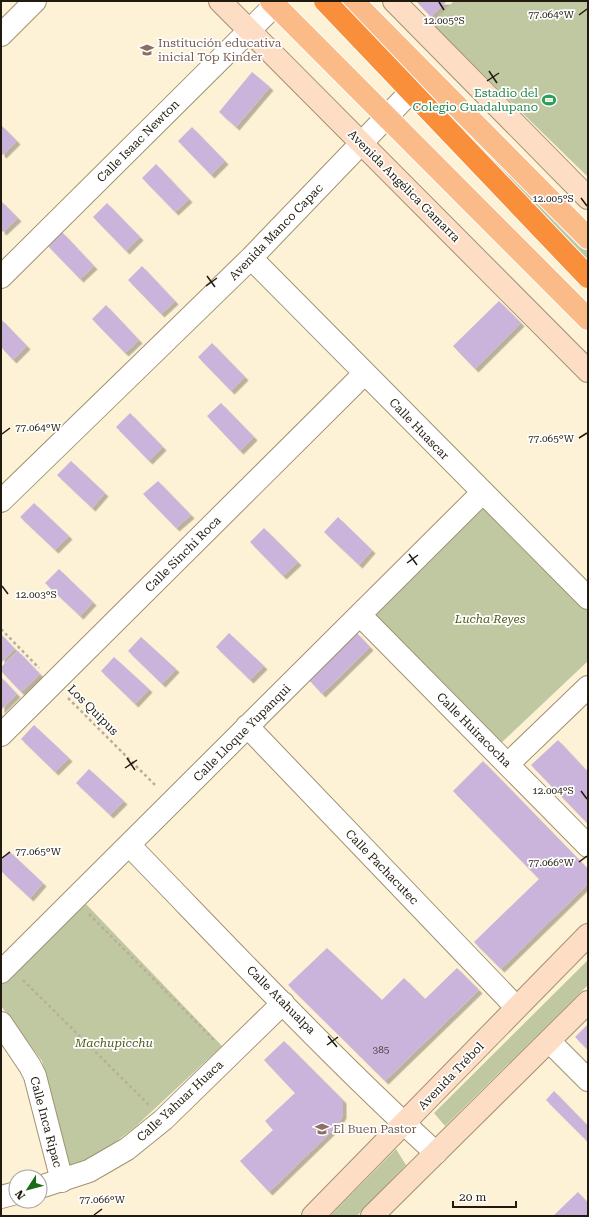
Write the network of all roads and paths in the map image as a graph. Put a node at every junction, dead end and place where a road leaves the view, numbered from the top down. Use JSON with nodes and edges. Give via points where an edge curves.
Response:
{"nodes":[{"id":1,"x":35,"y":1,"type":"edge"},
{"id":2,"x":220,"y":1,"type":"edge"},
{"id":3,"x":325,"y":1,"type":"edge"},
{"id":4,"x":353,"y":1,"type":"edge"},
{"id":5,"x":394,"y":1,"type":"edge"},
{"id":6,"x":273,"y":3,"type":"edge"},
{"id":7,"x":250,"y":32,"type":"junction"},
{"id":8,"x":1,"y":35,"type":"edge"},
{"id":9,"x":426,"y":75,"type":"junction"},
{"id":10,"x":387,"y":117,"type":"junction"},
{"id":11,"x":361,"y":143,"type":"junction"},
{"id":12,"x":588,"y":198,"type":"edge"},
{"id":13,"x":588,"y":238,"type":"edge"},
{"id":14,"x":251,"y":258,"type":"junction"},
{"id":15,"x":1,"y":277,"type":"edge"},
{"id":16,"x":588,"y":277,"type":"edge"},
{"id":17,"x":588,"y":319,"type":"edge"},
{"id":18,"x":588,"y":371,"type":"edge"},
{"id":19,"x":365,"y":373,"type":"junction"},
{"id":20,"x":482,"y":493,"type":"junction"},
{"id":21,"x":1,"y":501,"type":"edge"},
{"id":22,"x":588,"y":598,"type":"edge"},
{"id":23,"x":360,"y":615,"type":"junction"},
{"id":24,"x":1,"y":630,"type":"edge"},
{"id":25,"x":54,"y":683,"type":"junction"},
{"id":26,"x":588,"y":687,"type":"edge"},
{"id":27,"x":248,"y":726,"type":"junction"},
{"id":28,"x":1,"y":735,"type":"edge"},
{"id":29,"x":508,"y":764,"type":"junction"},
{"id":30,"x":172,"y":802,"type":"junction"},
{"id":31,"x":129,"y":845,"type":"junction"},
{"id":32,"x":588,"y":846,"type":"edge"},
{"id":33,"x":85,"y":909,"type":"dead end"},
{"id":34,"x":588,"y":935,"type":"edge"},
{"id":35,"x":10,"y":974,"type":"edge"},
{"id":36,"x":588,"y":1002,"type":"edge"},
{"id":37,"x":283,"y":1003,"type":"junction"},
{"id":38,"x":516,"y":1008,"type":"junction"},
{"id":39,"x":1,"y":1023,"type":"edge"},
{"id":40,"x":215,"y":1041,"type":"dead end"},
{"id":41,"x":549,"y":1041,"type":"junction"},
{"id":42,"x":588,"y":1080,"type":"edge"},
{"id":43,"x":151,"y":1107,"type":"dead end"},
{"id":44,"x":404,"y":1124,"type":"junction"},
{"id":45,"x":436,"y":1153,"type":"junction"},
{"id":46,"x":62,"y":1181,"type":"junction"},
{"id":47,"x":48,"y":1185,"type":"edge"},
{"id":48,"x":313,"y":1216,"type":"edge"},
{"id":49,"x":372,"y":1216,"type":"edge"}],
"edges":[{"from":1,"to":8,"type":"street"},
{"from":2,"to":7,"type":"main road","name":"Avenida Angélica Gamarra"},
{"from":3,"to":16,"type":"highway","bridge":true},
{"from":4,"to":9,"type":"main road"},
{"from":5,"to":12,"type":"main road"},
{"from":6,"to":7,"type":"street","name":"Calle Isaac Newton"},
{"from":6,"to":10,"type":"main road"},
{"from":7,"to":11,"type":"main road","name":"Avenida Angélica Gamarra"},
{"from":7,"to":15,"type":"street","name":"Calle Isaac Newton"},
{"from":9,"to":10,"type":"street","name":"Avenida Manco Capac"},
{"from":9,"to":13,"type":"main road"},
{"from":10,"to":11,"type":"street","name":"Avenida Manco Capac"},
{"from":10,"to":17,"type":"main road"},
{"from":11,"to":14,"type":"street","name":"Avenida Manco Capac"},
{"from":11,"to":18,"type":"main road","name":"Avenida Angélica Gamarra"},
{"from":14,"to":19,"type":"street","name":"Calle Huascar"},
{"from":14,"to":21,"type":"street","name":"Avenida Manco Capac"},
{"from":19,"to":20,"type":"street","name":"Calle Huascar"},
{"from":19,"to":25,"type":"street","name":"Calle Sinchi Roca"},
{"from":20,"to":22,"type":"street","name":"Calle Huascar"},
{"from":20,"to":23,"type":"street","name":"Calle Lloque Yupanqui"},
{"from":23,"to":27,"type":"street","name":"Calle Lloque Yupanqui"},
{"from":23,"to":29,"type":"street","name":"Calle Huiracocha"},
{"from":24,"to":25,"type":"path","name":"Los Quipus"},
{"from":25,"to":28,"type":"street","name":"Calle Sinchi Roca"},
{"from":25,"to":30,"type":"path","name":"Los Quipus"},
{"from":26,"to":29,"type":"street"},
{"from":27,"to":30,"type":"street","name":"Calle Lloque Yupanqui"},
{"from":27,"to":38,"type":"street","name":"Calle Pachacutec"},
{"from":29,"to":32,"type":"street","name":"Calle Huiracocha"},
{"from":30,"to":31,"type":"street","name":"Calle Lloque Yupanqui"},
{"from":31,"to":35,"type":"street","name":"Calle Lloque Yupanqui"},
{"from":31,"to":37,"type":"street","name":"Calle Atahualpa"},
{"from":33,"to":40,"type":"path"},
{"from":34,"to":38,"type":"main road","name":"Avenida Trébol"},
{"from":35,"to":43,"type":"path"},
{"from":36,"to":41,"type":"main road"},
{"from":37,"to":44,"type":"street","name":"Calle Atahualpa"},
{"from":37,"to":46,"type":"street","name":"Calle Yahuar Huaca","via":[[163,1120],[133,1144],[89,1171]]},
{"from":38,"to":44,"type":"main road","name":"Avenida Trébol"},
{"from":39,"to":46,"type":"street","name":"Calle Inca Ripac","via":[[35,1076]]},
{"from":41,"to":42,"type":"street"},
{"from":41,"to":45,"type":"main road"},
{"from":44,"to":45,"type":"street","name":"Calle Atahualpa"},
{"from":44,"to":48,"type":"main road","name":"Avenida Trébol"},
{"from":45,"to":49,"type":"main road"},
{"from":46,"to":47,"type":"street","name":"Calle Yahuar Huaca"}]}
